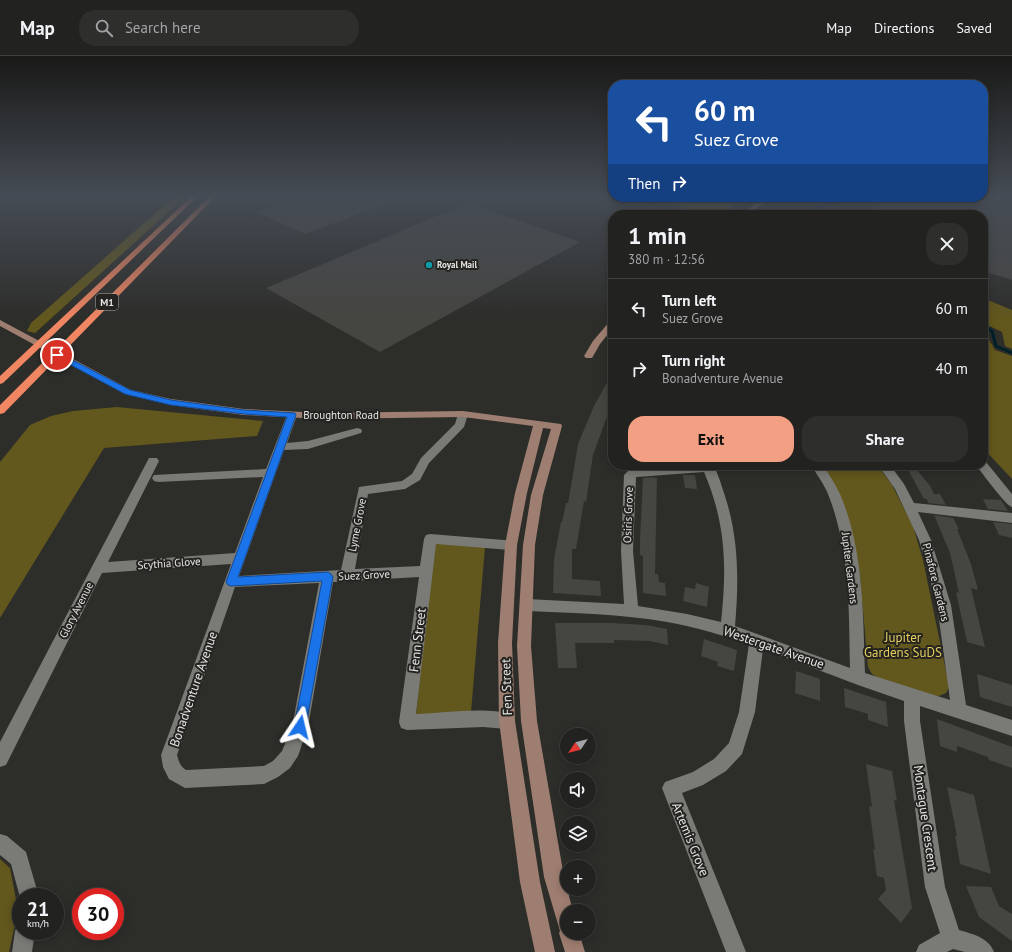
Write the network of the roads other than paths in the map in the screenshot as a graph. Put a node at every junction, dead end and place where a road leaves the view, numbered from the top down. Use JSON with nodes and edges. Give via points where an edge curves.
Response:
{"nodes":[{"id":1,"x":152,"y":237,"type":"edge"},
{"id":2,"x":173,"y":237,"type":"edge"},
{"id":3,"x":0,"y":323,"type":"edge"},
{"id":4,"x":608,"y":329,"type":"edge"},
{"id":5,"x":589,"y":356,"type":"dead end"},
{"id":6,"x":0,"y":381,"type":"edge"},
{"id":7,"x":0,"y":411,"type":"edge"},
{"id":8,"x":463,"y":414,"type":"junction"},
{"id":9,"x":292,"y":415,"type":"junction"},
{"id":10,"x":539,"y":423,"type":"junction"},
{"id":11,"x":557,"y":426,"type":"joint"},
{"id":12,"x":357,"y":431,"type":"dead end"},
{"id":13,"x":280,"y":447,"type":"junction"},
{"id":14,"x":153,"y":461,"type":"dead end"},
{"id":15,"x":659,"y":470,"type":"edge"},
{"id":16,"x":710,"y":470,"type":"edge"},
{"id":17,"x":820,"y":470,"type":"edge"},
{"id":18,"x":888,"y":470,"type":"edge"},
{"id":19,"x":986,"y":470,"type":"edge"},
{"id":20,"x":271,"y":473,"type":"junction"},
{"id":21,"x":158,"y":478,"type":"dead end"},
{"id":22,"x":1012,"y":503,"type":"edge"},
{"id":23,"x":909,"y":507,"type":"junction"},
{"id":24,"x":1012,"y":518,"type":"edge"},
{"id":25,"x":511,"y":545,"type":"junction"},
{"id":26,"x":240,"y":558,"type":"junction"},
{"id":27,"x":97,"y":568,"type":"junction"},
{"id":28,"x":425,"y":571,"type":"junction"},
{"id":29,"x":347,"y":576,"type":"junction"},
{"id":30,"x":328,"y":577,"type":"junction"},
{"id":31,"x":231,"y":582,"type":"junction"},
{"id":32,"x":527,"y":605,"type":"junction"},
{"id":33,"x":631,"y":611,"type":"junction"},
{"id":34,"x":728,"y":630,"type":"junction"},
{"id":35,"x":757,"y":640,"type":"junction"},
{"id":36,"x":858,"y":678,"type":"junction"},
{"id":37,"x":912,"y":696,"type":"junction"},
{"id":38,"x":959,"y":710,"type":"junction"},
{"id":39,"x":507,"y":721,"type":"junction"},
{"id":40,"x":1012,"y":728,"type":"edge"},
{"id":41,"x":0,"y":759,"type":"edge"},
{"id":42,"x":0,"y":843,"type":"edge"},
{"id":43,"x":27,"y":888,"type":"edge"},
{"id":44,"x":561,"y":904,"type":"edge"},
{"id":45,"x":952,"y":938,"type":"junction"},
{"id":46,"x":24,"y":940,"type":"edge"},
{"id":47,"x":571,"y":940,"type":"edge"},
{"id":48,"x":542,"y":951,"type":"edge"},
{"id":49,"x":22,"y":952,"type":"edge"},
{"id":50,"x":575,"y":952,"type":"edge"},
{"id":51,"x":736,"y":952,"type":"edge"},
{"id":52,"x":926,"y":952,"type":"edge"},
{"id":53,"x":984,"y":952,"type":"edge"}],
"edges":[{"from":1,"to":6,"type":"highway","number":"M1"},
{"from":2,"to":7,"type":"highway","number":"M1"},
{"from":3,"to":9,"type":"street","name":"Broughton Road","via":[[128,392],[171,402],[244,412]]},
{"from":4,"to":5,"type":"street"},
{"from":8,"to":9,"type":"street","name":"Broughton Road"},
{"from":8,"to":10,"type":"street","name":"Broughton Road"},
{"from":8,"to":29,"type":"street","name":"Lyme Grove","via":[[460,425],[425,461],[416,477],[405,485],[363,490]]},
{"from":9,"to":13,"type":"street","name":"Bonadventure Avenue"},
{"from":10,"to":11,"type":"street","name":"Broughton Road"},
{"from":10,"to":25,"type":"street","name":"Fen Street"},
{"from":11,"to":32,"type":"street","name":"Fen Street","via":[[537,495],[529,545]]},
{"from":12,"to":13,"type":"street","via":[[308,446]]},
{"from":13,"to":20,"type":"street","name":"Bonadventure Avenue"},
{"from":14,"to":27,"type":"street","name":"Glory Avenue"},
{"from":15,"to":33,"type":"street","name":"Osiris Grove","via":[[634,472],[630,475],[627,550]]},
{"from":16,"to":34,"type":"street","via":[[720,492],[731,539],[732,588]]},
{"from":17,"to":36,"type":"street","name":"Jupiter Gardens","via":[[835,495],[848,534],[856,611]]},
{"from":18,"to":23,"type":"street","name":"Pinafore Gardens","via":[[900,487]]},
{"from":19,"to":22,"type":"street"},
{"from":20,"to":21,"type":"street"},
{"from":20,"to":26,"type":"street","name":"Bonadventure Avenue"},
{"from":23,"to":24,"type":"street"},
{"from":23,"to":38,"type":"street","name":"Pinafore Gardens","via":[[926,540],[944,605]]},
{"from":25,"to":28,"type":"street","name":"Fenn Street","via":[[430,539]]},
{"from":25,"to":39,"type":"street","name":"Fen Street","via":[[504,643]]},
{"from":26,"to":27,"type":"street","name":"Scythia Glove"},
{"from":26,"to":31,"type":"street","name":"Bonadventure Avenue"},
{"from":27,"to":41,"type":"street","name":"Glory Avenue"},
{"from":28,"to":29,"type":"street","name":"Suez Grove"},
{"from":28,"to":39,"type":"street","name":"Fenn Street","via":[[407,722],[482,719]]},
{"from":29,"to":30,"type":"street","name":"Suez Grove"},
{"from":30,"to":31,"type":"street","name":"Suez Grove"},
{"from":30,"to":31,"type":"street","name":"Bonadventure Avenue","via":[[300,727],[294,747],[285,762],[276,771],[264,776],[185,779],[176,775],[170,765],[169,755]]},
{"from":32,"to":33,"type":"street","name":"Westergate Avenue"},
{"from":32,"to":44,"type":"street","name":"Fen Street","via":[[524,646],[529,721],[554,877]]},
{"from":33,"to":34,"type":"street","name":"Westergate Avenue","via":[[686,619]]},
{"from":34,"to":35,"type":"street","name":"Westergate Avenue"},
{"from":35,"to":36,"type":"street","name":"Westergate Avenue"},
{"from":35,"to":51,"type":"street","name":"Artemis Grove","via":[[748,712],[736,748],[720,765],[697,779],[671,788]]},
{"from":36,"to":37,"type":"street","name":"Westergate Avenue"},
{"from":37,"to":38,"type":"street","name":"Westergate Avenue"},
{"from":37,"to":45,"type":"street","name":"Montague Crescent","via":[[912,721],[935,887]]},
{"from":38,"to":40,"type":"street","name":"Westergate Avenue"},
{"from":39,"to":48,"type":"street","name":"Fen Street"},
{"from":42,"to":43,"type":"street","via":[[19,859]]},
{"from":45,"to":52,"type":"street"},
{"from":45,"to":53,"type":"street","via":[[972,944]]},
{"from":46,"to":49,"type":"street"},
{"from":47,"to":50,"type":"street"}]}
